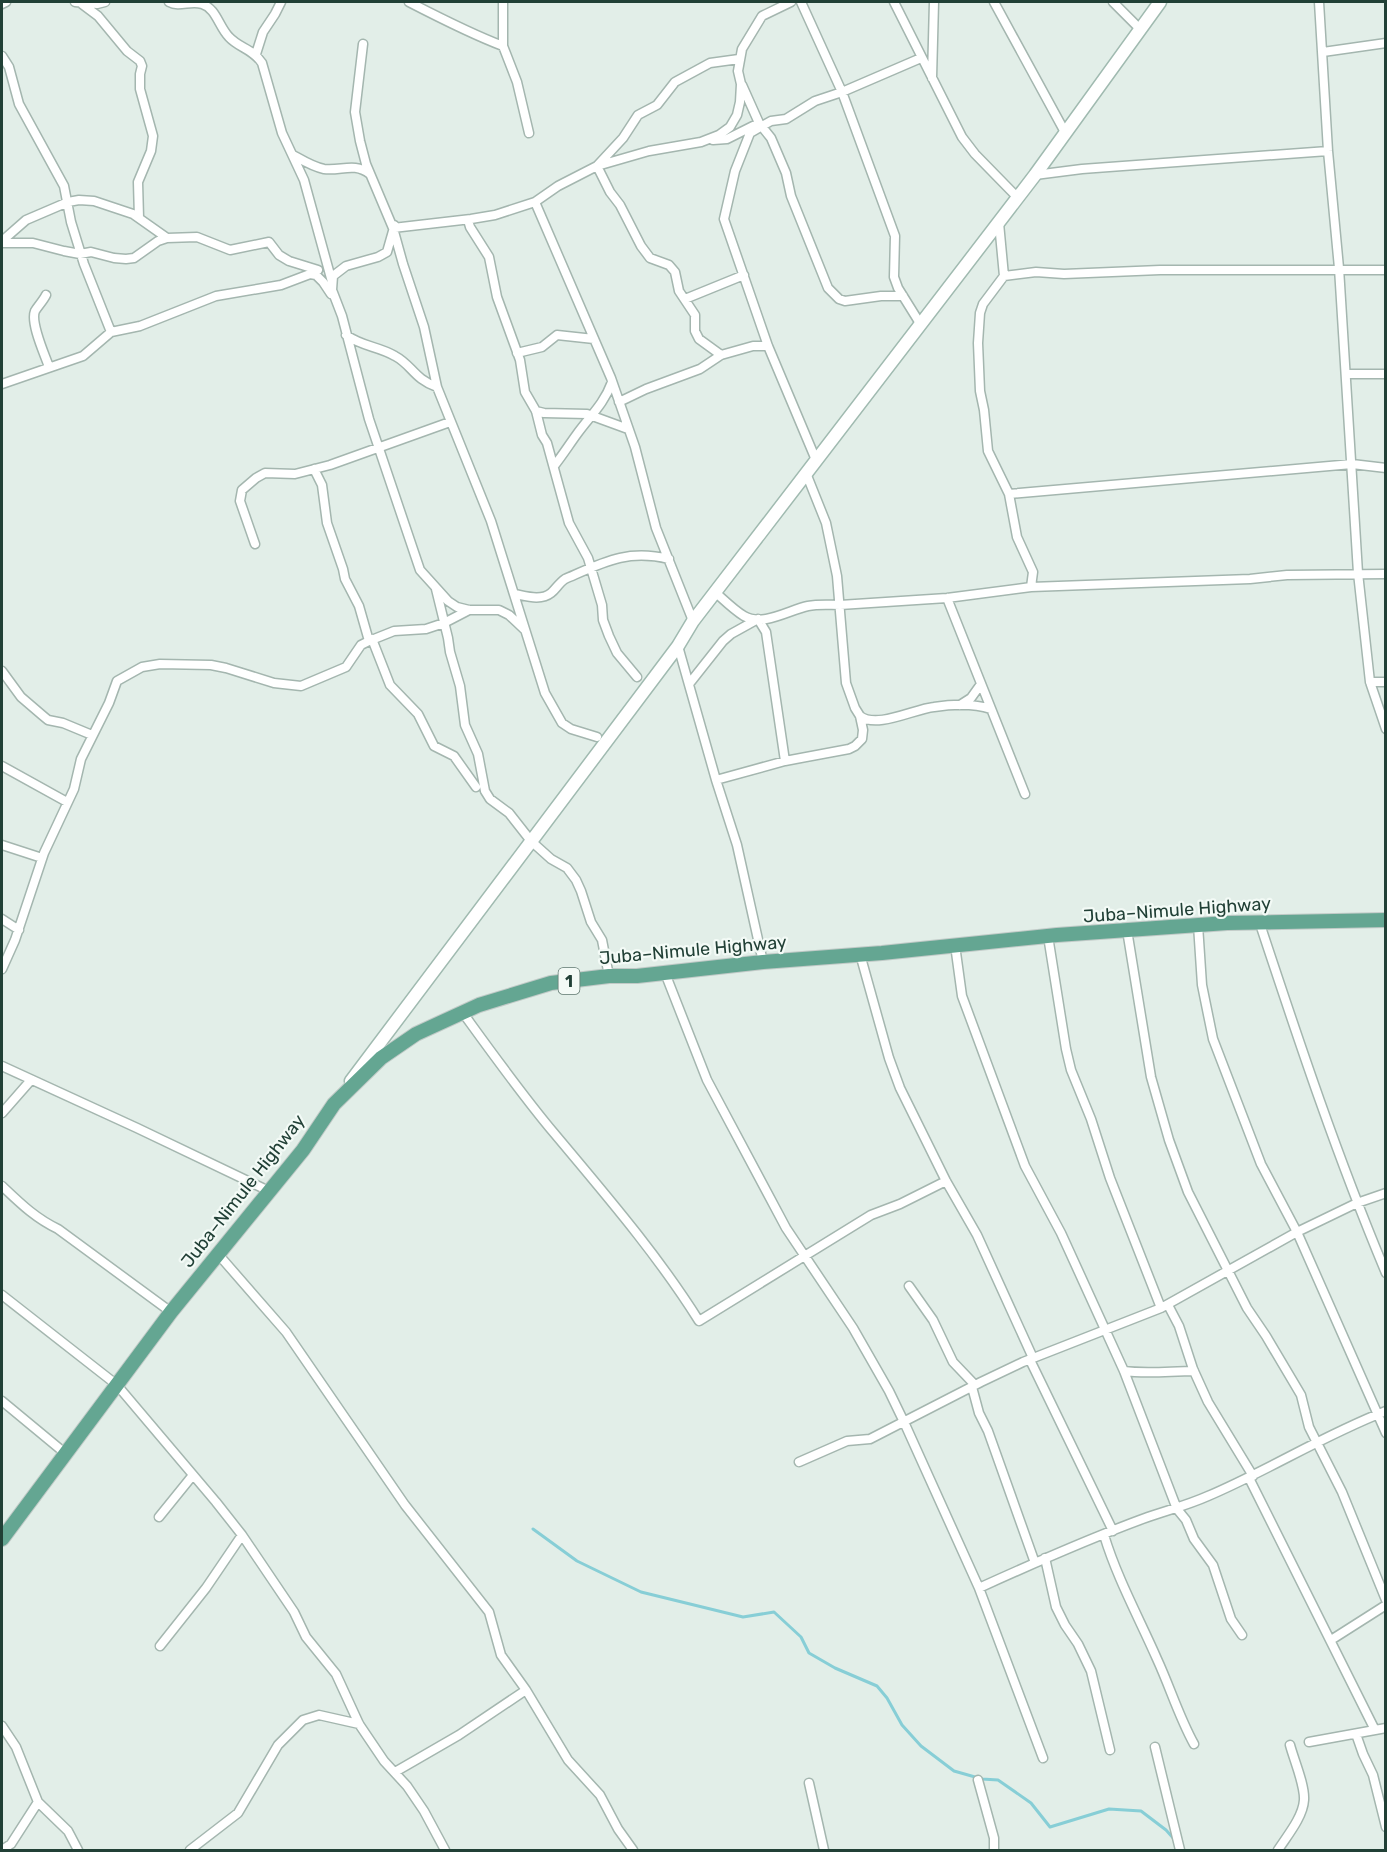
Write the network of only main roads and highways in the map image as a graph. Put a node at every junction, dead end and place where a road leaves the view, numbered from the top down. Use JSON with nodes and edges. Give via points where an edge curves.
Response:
{"nodes":[{"id":1,"x":1160,"y":2,"type":"edge"},
{"id":2,"x":1386,"y":920,"type":"edge"},
{"id":3,"x":334,"y":1104,"type":"junction"},
{"id":4,"x":2,"y":1539,"type":"edge"}],
"edges":[{"from":1,"to":3,"type":"main road","via":[[1066,134],[693,621]]},
{"from":2,"to":3,"type":"main road","name":"Juba–Nimule Highway","number":"1","via":[[1242,922],[1127,930],[551,983],[479,1005],[416,1034],[381,1058]]},
{"from":3,"to":4,"type":"main road","name":"Juba–Nimule Highway","number":"1","via":[[303,1150],[171,1312]]}]}
